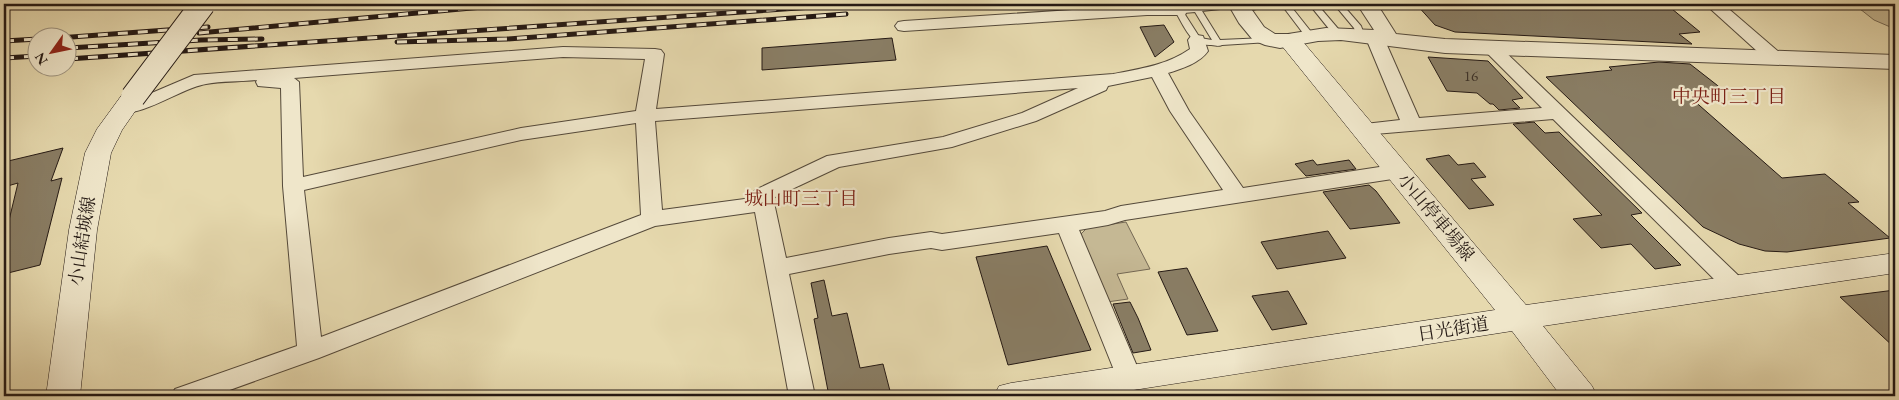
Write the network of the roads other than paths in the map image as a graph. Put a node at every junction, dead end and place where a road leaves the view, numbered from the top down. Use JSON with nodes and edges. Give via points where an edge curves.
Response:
{"nodes":[{"id":1,"x":203,"y":4,"type":"edge"},
{"id":2,"x":1246,"y":4,"type":"edge"},
{"id":3,"x":1285,"y":4,"type":"edge"},
{"id":4,"x":1313,"y":4,"type":"edge"},
{"id":5,"x":1338,"y":4,"type":"edge"},
{"id":6,"x":1367,"y":4,"type":"edge"},
{"id":7,"x":1714,"y":4,"type":"edge"},
{"id":8,"x":1197,"y":9,"type":"junction"},
{"id":9,"x":1178,"y":11,"type":"junction"},
{"id":10,"x":904,"y":26,"type":"dead end"},
{"id":11,"x":1337,"y":33,"type":"junction"},
{"id":12,"x":1374,"y":36,"type":"junction"},
{"id":13,"x":1299,"y":38,"type":"junction"},
{"id":14,"x":1197,"y":40,"type":"junction"},
{"id":15,"x":1218,"y":44,"type":"junction"},
{"id":16,"x":1492,"y":49,"type":"junction"},
{"id":17,"x":1774,"y":57,"type":"junction"},
{"id":18,"x":1895,"y":62,"type":"edge"},
{"id":19,"x":1158,"y":70,"type":"junction"},
{"id":20,"x":201,"y":79,"type":"junction"},
{"id":21,"x":1113,"y":80,"type":"junction"},
{"id":22,"x":129,"y":102,"type":"junction"},
{"id":23,"x":1556,"y":113,"type":"junction"},
{"id":24,"x":645,"y":116,"type":"junction"},
{"id":25,"x":1412,"y":125,"type":"junction"},
{"id":26,"x":1363,"y":129,"type":"junction"},
{"id":27,"x":1399,"y":172,"type":"junction"},
{"id":28,"x":293,"y":186,"type":"junction"},
{"id":29,"x":1236,"y":195,"type":"junction"},
{"id":30,"x":762,"y":204,"type":"junction"},
{"id":31,"x":652,"y":220,"type":"junction"},
{"id":32,"x":1066,"y":224,"type":"junction"},
{"id":33,"x":1895,"y":263,"type":"edge"},
{"id":34,"x":776,"y":268,"type":"junction"},
{"id":35,"x":1734,"y":285,"type":"junction"},
{"id":36,"x":1520,"y":319,"type":"junction"},
{"id":37,"x":310,"y":351,"type":"junction"},
{"id":38,"x":1129,"y":378,"type":"junction"},
{"id":39,"x":63,"y":396,"type":"edge"},
{"id":40,"x":184,"y":396,"type":"edge"},
{"id":41,"x":802,"y":396,"type":"edge"},
{"id":42,"x":1011,"y":396,"type":"edge"},
{"id":43,"x":1580,"y":396,"type":"edge"}],
"edges":[{"from":1,"to":22,"type":"main road","name":"小山結城線","bridge":true},
{"from":2,"to":8,"type":"lane"},
{"from":2,"to":13,"type":"street","via":[[1261,35],[1272,40]]},
{"from":3,"to":13,"type":"lane"},
{"from":4,"to":11,"type":"lane"},
{"from":5,"to":12,"type":"lane","via":[[1358,28]]},
{"from":6,"to":12,"type":"street","via":[[1386,30]]},
{"from":7,"to":17,"type":"street"},
{"from":8,"to":9,"type":"lane"},
{"from":8,"to":15,"type":"lane"},
{"from":9,"to":10,"type":"street","via":[[1147,10]]},
{"from":9,"to":14,"type":"lane"},
{"from":11,"to":12,"type":"street"},
{"from":11,"to":13,"type":"street"},
{"from":12,"to":16,"type":"street","via":[[1428,45]]},
{"from":12,"to":25,"type":"street"},
{"from":13,"to":15,"type":"lane"},
{"from":13,"to":26,"type":"main road","name":"小山停車場線"},
{"from":14,"to":15,"type":"lane"},
{"from":14,"to":19,"type":"street","via":[[1199,51],[1188,60]]},
{"from":16,"to":17,"type":"street"},
{"from":16,"to":23,"type":"street"},
{"from":17,"to":18,"type":"street"},
{"from":19,"to":21,"type":"street"},
{"from":19,"to":29,"type":"street","via":[[1180,111]]},
{"from":20,"to":22,"type":"street","via":[[161,96]]},
{"from":20,"to":24,"type":"street","via":[[563,52],[655,54]]},
{"from":20,"to":28,"type":"street","via":[[208,83],[290,82]]},
{"from":21,"to":24,"type":"street"},
{"from":21,"to":30,"type":"street","via":[[1029,117],[945,143],[834,162],[762,195]]},
{"from":22,"to":39,"type":"main road","name":"小山結城線","via":[[110,128],[98,153],[90,187]]},
{"from":23,"to":25,"type":"street"},
{"from":23,"to":35,"type":"street"},
{"from":24,"to":28,"type":"street","via":[[521,134]]},
{"from":24,"to":31,"type":"street"},
{"from":25,"to":26,"type":"street"},
{"from":26,"to":27,"type":"main road","name":"小山停車場線"},
{"from":27,"to":29,"type":"street"},
{"from":27,"to":36,"type":"main road","name":"小山停車場線"},
{"from":28,"to":37,"type":"street"},
{"from":29,"to":32,"type":"street"},
{"from":30,"to":31,"type":"street"},
{"from":30,"to":34,"type":"street"},
{"from":31,"to":37,"type":"street"},
{"from":32,"to":34,"type":"street","via":[[942,242],[931,240],[889,246]]},
{"from":32,"to":38,"type":"street"},
{"from":33,"to":35,"type":"main road","name":"日光街道"},
{"from":34,"to":41,"type":"street"},
{"from":35,"to":36,"type":"main road","name":"日光街道"},
{"from":36,"to":38,"type":"main road","name":"日光街道"},
{"from":36,"to":43,"type":"main road","name":"小山停車場線"},
{"from":37,"to":40,"type":"street"},
{"from":38,"to":42,"type":"main road","name":"日光街道"}]}
